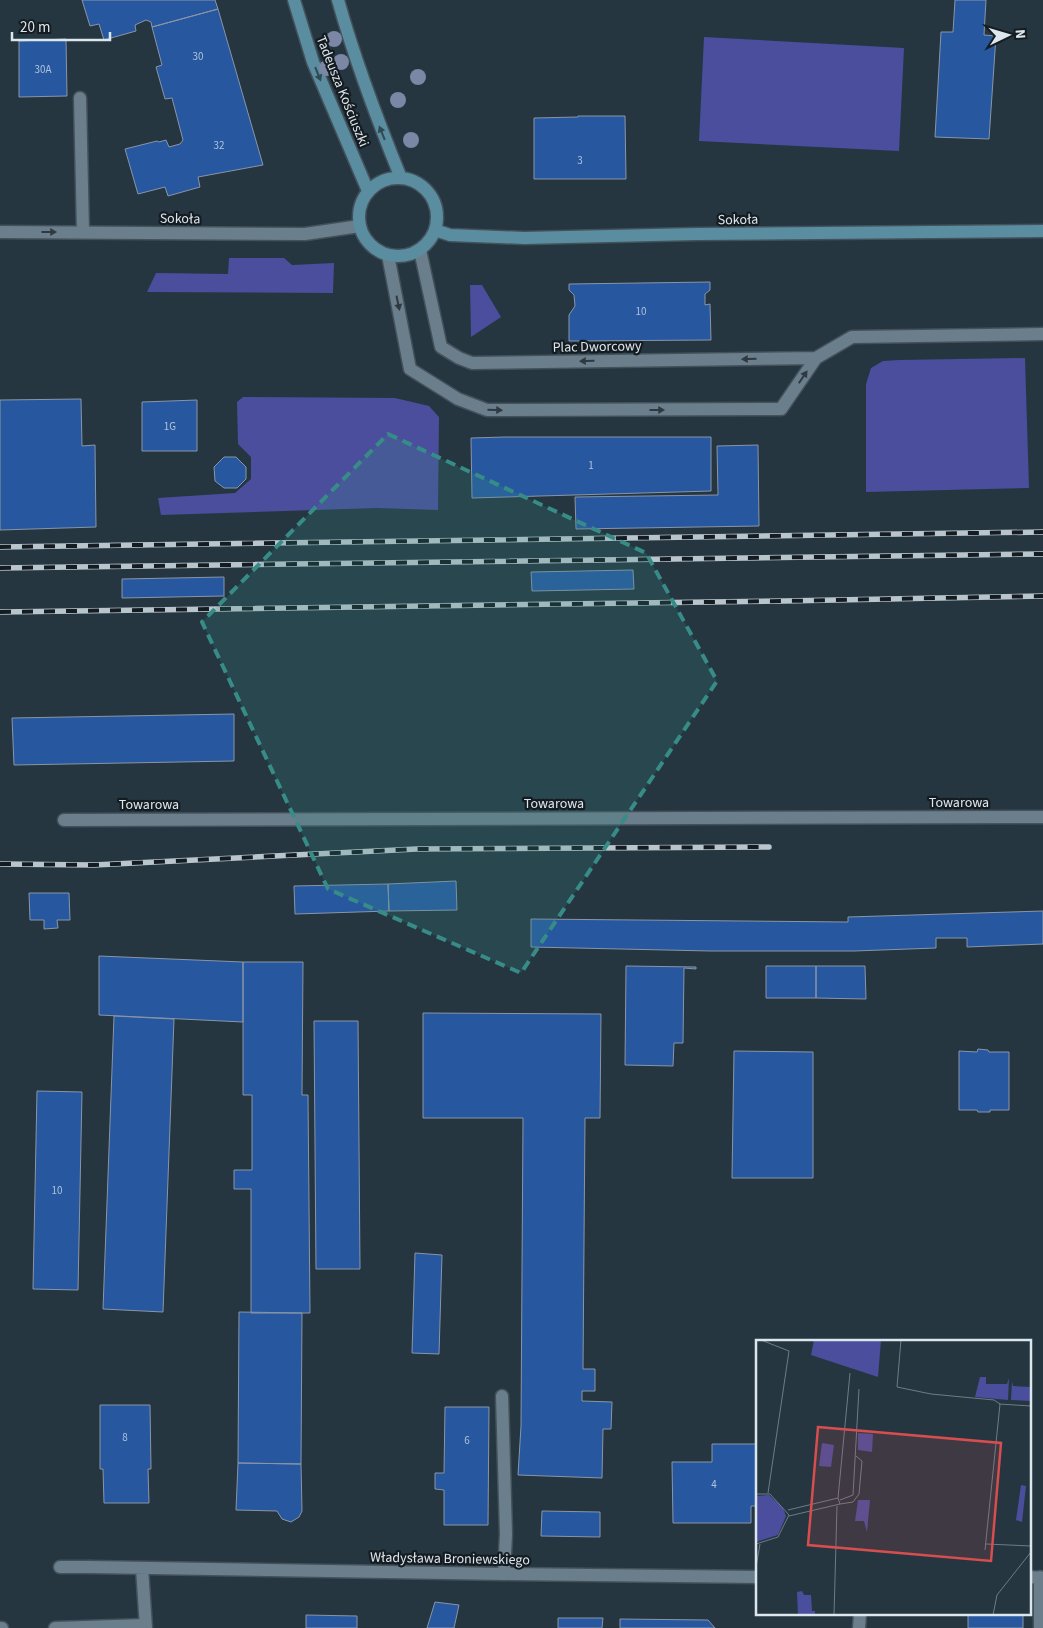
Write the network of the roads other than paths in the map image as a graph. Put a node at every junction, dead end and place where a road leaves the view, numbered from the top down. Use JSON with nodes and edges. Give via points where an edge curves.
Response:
{"nodes":[{"id":1,"x":294,"y":0,"type":"edge"},
{"id":2,"x":338,"y":0,"type":"edge"},
{"id":3,"x":80,"y":98,"type":"dead end"},
{"id":4,"x":401,"y":178,"type":"junction"},
{"id":5,"x":368,"y":192,"type":"junction"},
{"id":6,"x":360,"y":226,"type":"junction"},
{"id":7,"x":435,"y":230,"type":"junction"},
{"id":8,"x":1043,"y":231,"type":"edge"},
{"id":9,"x":0,"y":232,"type":"edge"},
{"id":10,"x":83,"y":232,"type":"junction"},
{"id":11,"x":420,"y":250,"type":"junction"},
{"id":12,"x":388,"y":255,"type":"junction"},
{"id":13,"x":1043,"y":334,"type":"edge"},
{"id":14,"x":816,"y":358,"type":"junction"},
{"id":15,"x":1043,"y":817,"type":"edge"},
{"id":16,"x":64,"y":820,"type":"dead end"},
{"id":17,"x":502,"y":1396,"type":"dead end"},
{"id":18,"x":60,"y":1567,"type":"dead end"},
{"id":19,"x":142,"y":1568,"type":"junction"},
{"id":20,"x":504,"y":1574,"type":"junction"},
{"id":21,"x":756,"y":1576,"type":"edge"},
{"id":22,"x":1037,"y":1577,"type":"edge"},
{"id":23,"x":146,"y":1627,"type":"edge"},
{"id":24,"x":55,"y":1628,"type":"edge"},
{"id":25,"x":1040,"y":1628,"type":"edge"}],
"edges":[{"from":1,"to":5,"type":"street","name":"Tadeusza Kościuszki","one_way":true,"via":[[313,62]]},
{"from":4,"to":2,"type":"street","name":"Tadeusza Kościuszki","one_way":true,"via":[[354,56]]},
{"from":3,"to":10,"type":"street"},
{"from":4,"to":5,"type":"street","via":[[377,184]]},
{"from":4,"to":7,"type":"street","via":[[422,186],[430,195],[436,206]]},
{"from":5,"to":6,"type":"street","via":[[361,202]]},
{"from":6,"to":10,"type":"street","name":"Sokoła","via":[[304,234]]},
{"from":6,"to":12,"type":"street","via":[[370,245]]},
{"from":7,"to":8,"type":"street","name":"Sokoła","via":[[450,235],[524,238]]},
{"from":7,"to":11,"type":"street"},
{"from":9,"to":10,"type":"street","name":"Sokoła","one_way":true},
{"from":11,"to":12,"type":"street","via":[[399,257]]},
{"from":14,"to":11,"type":"street","name":"Plac Dworcowy","one_way":true,"via":[[472,363],[442,347]]},
{"from":12,"to":14,"type":"street","one_way":true,"via":[[410,369],[458,399],[487,410],[781,409]]},
{"from":13,"to":14,"type":"street","name":"Plac Dworcowy","via":[[852,337]]},
{"from":15,"to":16,"type":"street","name":"Towarowa"},
{"from":17,"to":20,"type":"street"},
{"from":18,"to":19,"type":"street","name":"Władysława Broniewskiego"},
{"from":19,"to":20,"type":"street","name":"Władysława Broniewskiego"},
{"from":19,"to":23,"type":"street"},
{"from":20,"to":21,"type":"street","name":"Władysława Broniewskiego"},
{"from":22,"to":25,"type":"street"},
{"from":23,"to":24,"type":"street"}]}
